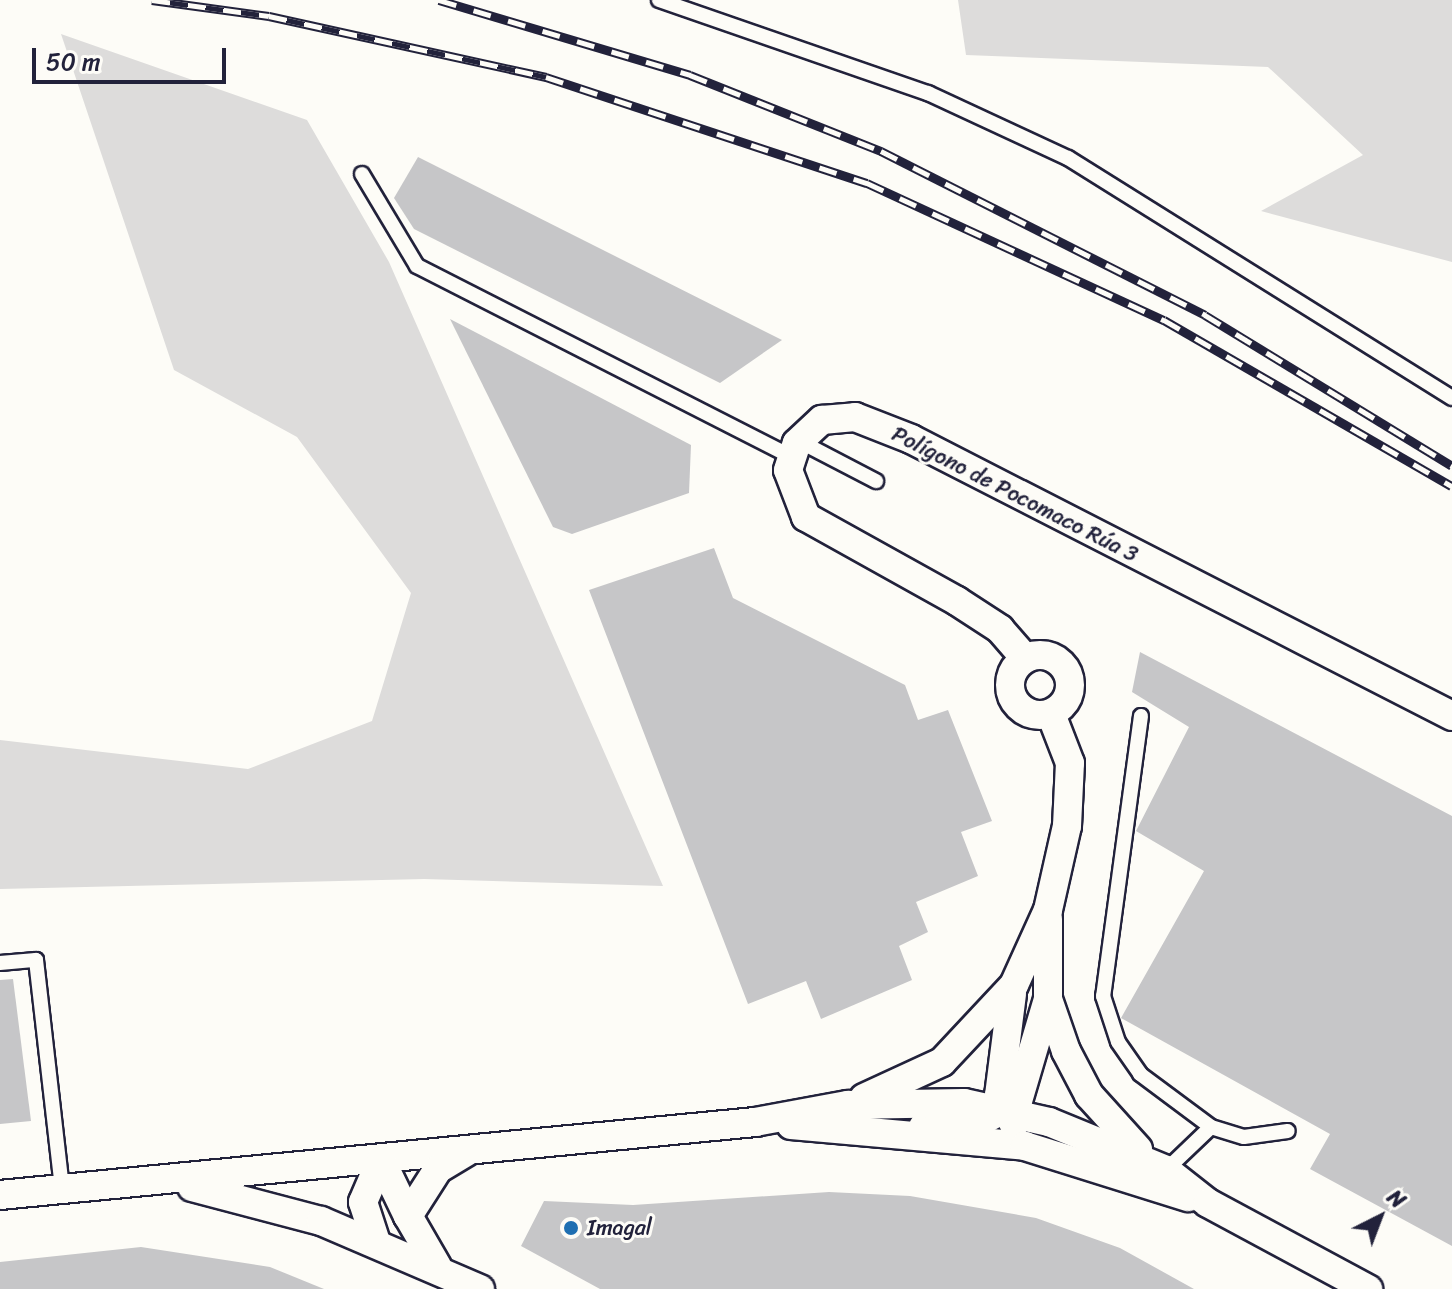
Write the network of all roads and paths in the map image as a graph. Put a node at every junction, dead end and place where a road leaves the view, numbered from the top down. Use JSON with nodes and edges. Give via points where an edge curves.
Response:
{"nodes":[{"id":1,"x":659,"y":0,"type":"edge"},
{"id":2,"x":362,"y":174,"type":"dead end"},
{"id":3,"x":1452,"y":398,"type":"edge"},
{"id":4,"x":796,"y":449,"type":"junction"},
{"id":5,"x":876,"y":481,"type":"dead end"},
{"id":6,"x":1025,"y":658,"type":"junction"},
{"id":7,"x":1051,"y":714,"type":"junction"},
{"id":8,"x":1141,"y":716,"type":"dead end"},
{"id":9,"x":1452,"y":716,"type":"edge"},
{"id":10,"x":1048,"y":910,"type":"junction"},
{"id":11,"x":0,"y":963,"type":"edge"},
{"id":12,"x":1014,"y":985,"type":"junction"},
{"id":13,"x":1048,"y":999,"type":"junction"},
{"id":14,"x":848,"y":1105,"type":"junction"},
{"id":15,"x":1007,"y":1111,"type":"junction"},
{"id":16,"x":755,"y":1122,"type":"junction"},
{"id":17,"x":1211,"y":1127,"type":"junction"},
{"id":18,"x":1288,"y":1131,"type":"dead end"},
{"id":19,"x":858,"y":1132,"type":"junction"},
{"id":20,"x":1025,"y":1146,"type":"junction"},
{"id":21,"x":467,"y":1151,"type":"junction"},
{"id":22,"x":381,"y":1160,"type":"junction"},
{"id":23,"x":1166,"y":1170,"type":"junction"},
{"id":24,"x":170,"y":1181,"type":"junction"},
{"id":25,"x":62,"y":1189,"type":"junction"},
{"id":26,"x":0,"y":1195,"type":"edge"},
{"id":27,"x":1208,"y":1203,"type":"junction"},
{"id":28,"x":408,"y":1216,"type":"junction"},
{"id":29,"x":376,"y":1242,"type":"junction"},
{"id":30,"x":437,"y":1266,"type":"junction"},
{"id":31,"x":480,"y":1289,"type":"edge"},
{"id":32,"x":1368,"y":1289,"type":"edge"}],
"edges":[{"from":1,"to":3,"type":"lane","via":[[928,93],[1068,158]]},
{"from":2,"to":4,"type":"lane","via":[[417,266]]},
{"from":4,"to":5,"type":"lane"},
{"from":4,"to":6,"type":"street","via":[[790,481],[806,517],[957,601],[1000,629]]},
{"from":4,"to":9,"type":"street","name":"Polígono de Pocomaco Rúa 3","via":[[822,420],[855,417],[911,439]]},
{"from":6,"to":7,"type":"street","via":[[1009,687],[1014,702],[1027,713]]},
{"from":6,"to":7,"type":"street","via":[[1042,654],[1069,674],[1071,692]]},
{"from":7,"to":10,"type":"street","via":[[1070,763],[1067,826]]},
{"from":8,"to":17,"type":"lane","via":[[1103,996],[1118,1042],[1140,1074]]},
{"from":10,"to":12,"type":"street"},
{"from":10,"to":13,"type":"street"},
{"from":11,"to":25,"type":"lane","via":[[36,960]]},
{"from":12,"to":14,"type":"street","via":[[942,1062]]},
{"from":12,"to":15,"type":"street","via":[[1001,1038],[999,1095]]},
{"from":13,"to":15,"type":"street","via":[[1032,1068]]},
{"from":13,"to":23,"type":"street","via":[[1089,1095],[1122,1137]]},
{"from":14,"to":15,"type":"street","via":[[964,1103]]},
{"from":14,"to":16,"type":"street"},
{"from":15,"to":19,"type":"street","via":[[980,1122]]},
{"from":15,"to":20,"type":"street"},
{"from":15,"to":23,"type":"street"},
{"from":16,"to":19,"type":"street"},
{"from":16,"to":21,"type":"street"},
{"from":17,"to":18,"type":"lane","via":[[1244,1137]]},
{"from":17,"to":23,"type":"lane"},
{"from":19,"to":20,"type":"street"},
{"from":20,"to":27,"type":"street"},
{"from":21,"to":22,"type":"street"},
{"from":21,"to":28,"type":"street","via":[[438,1169]]},
{"from":22,"to":24,"type":"street"},
{"from":22,"to":28,"type":"street"},
{"from":22,"to":29,"type":"street","via":[[363,1202]]},
{"from":23,"to":27,"type":"street"},
{"from":24,"to":25,"type":"street"},
{"from":24,"to":29,"type":"street","via":[[264,1203]]},
{"from":25,"to":26,"type":"street"},
{"from":27,"to":32,"type":"street"},
{"from":28,"to":30,"type":"street"},
{"from":29,"to":30,"type":"street"},
{"from":30,"to":31,"type":"street"}]}
